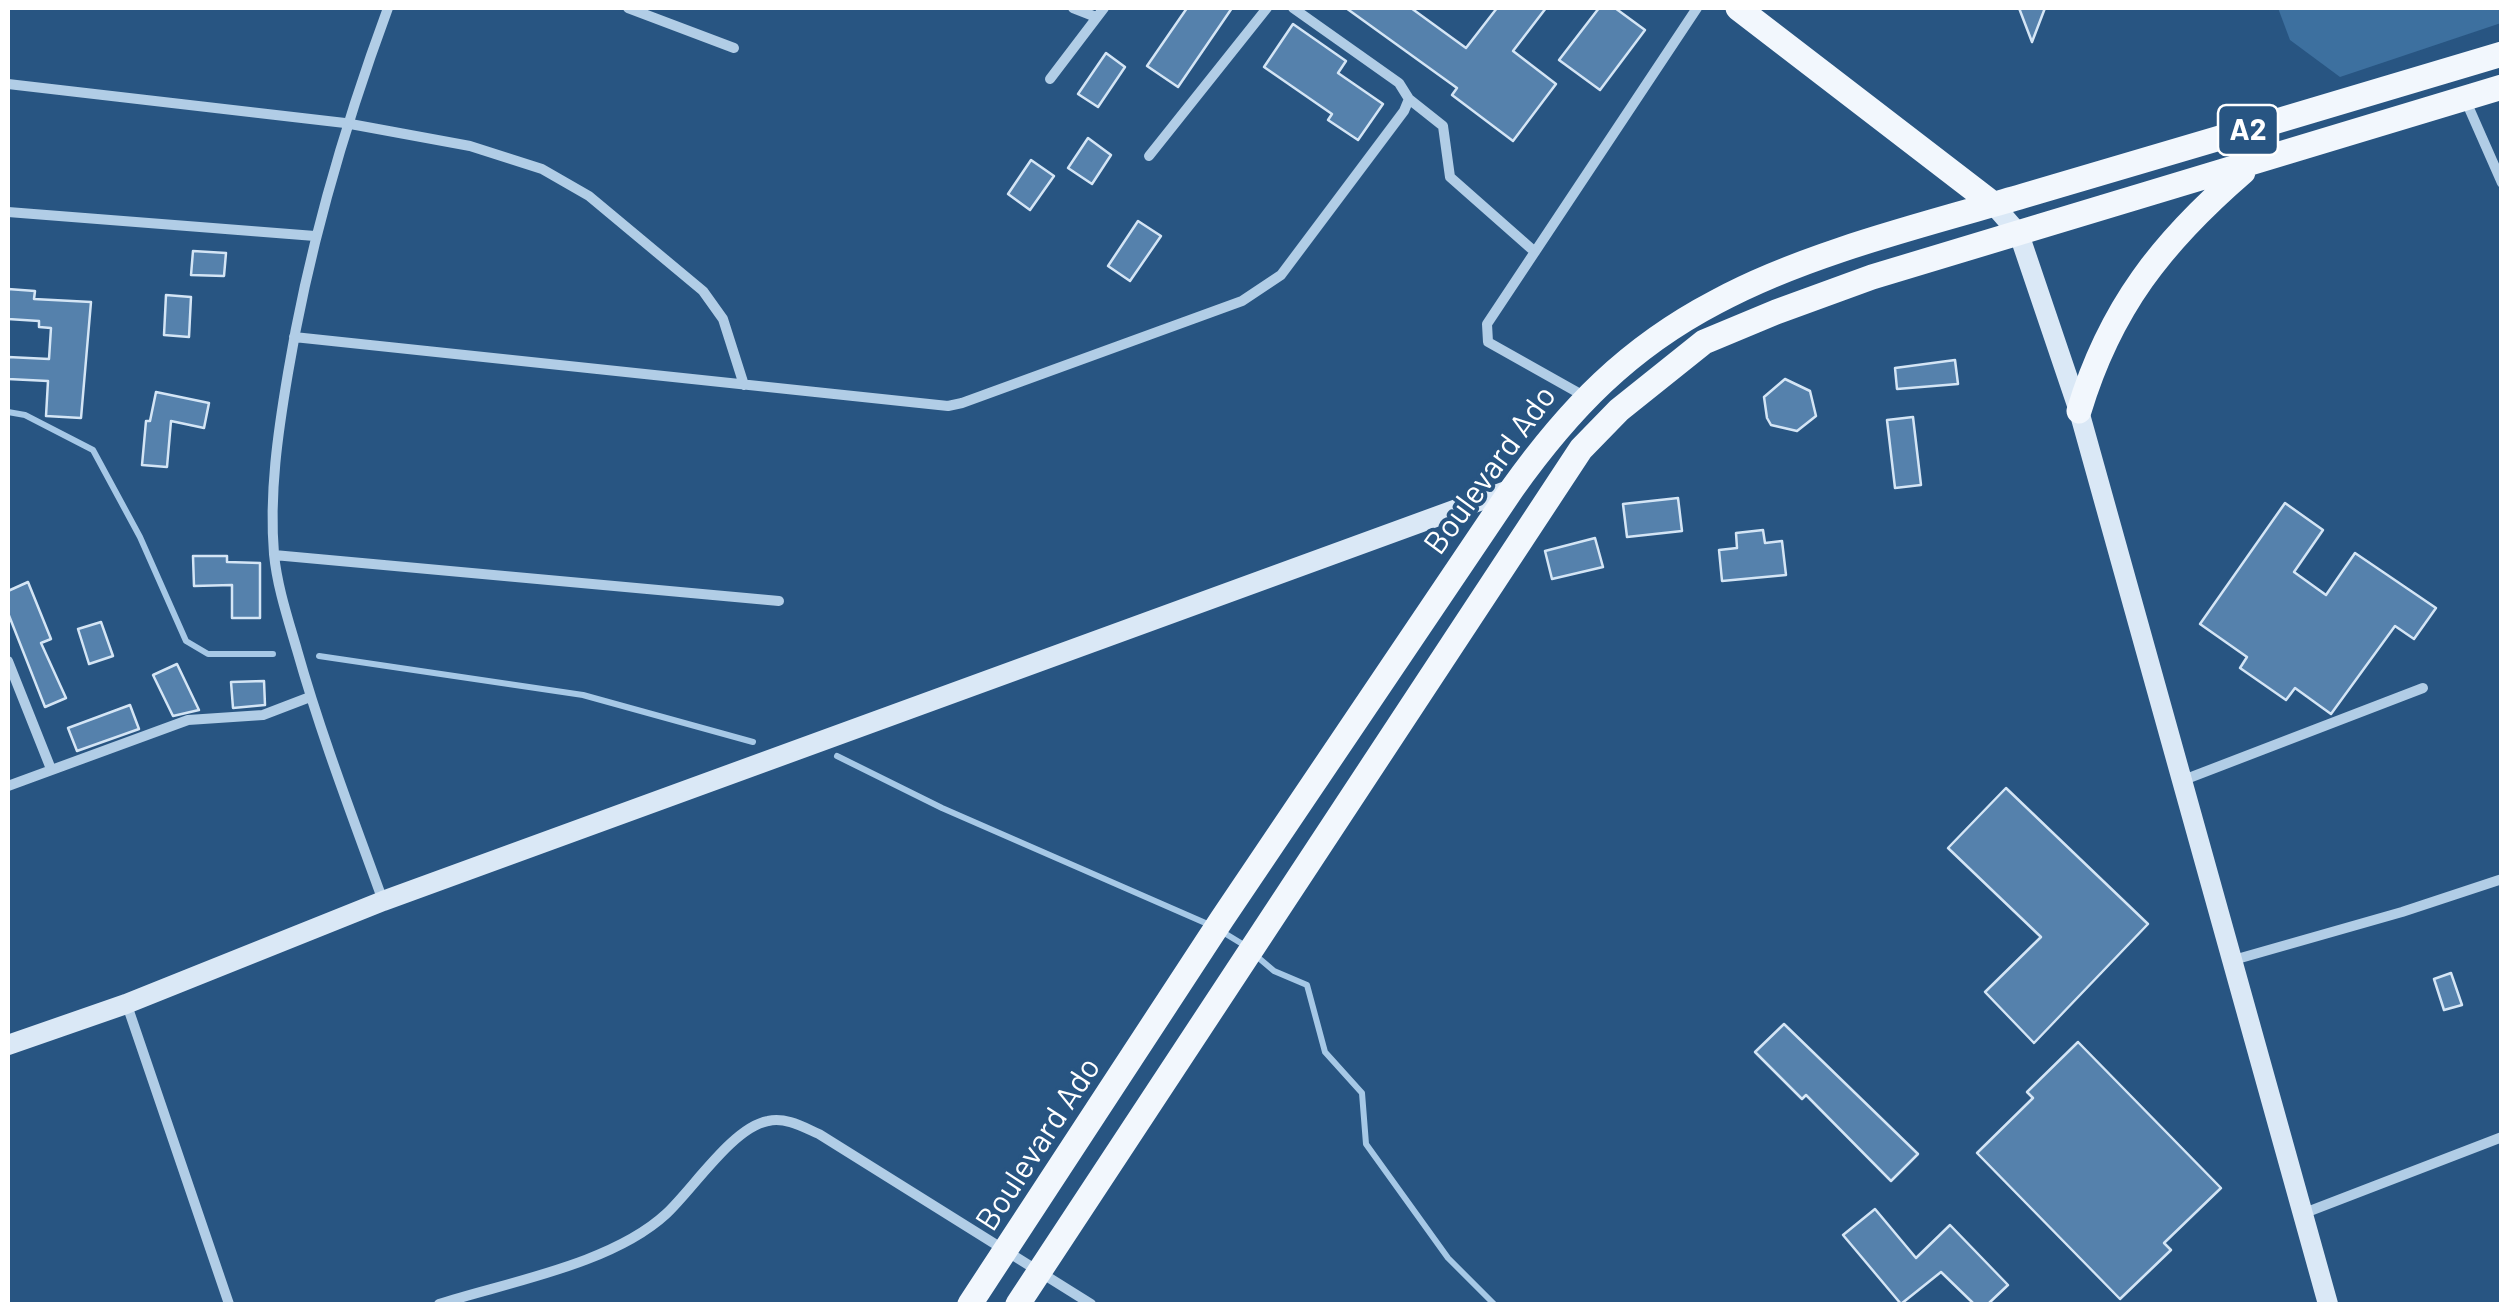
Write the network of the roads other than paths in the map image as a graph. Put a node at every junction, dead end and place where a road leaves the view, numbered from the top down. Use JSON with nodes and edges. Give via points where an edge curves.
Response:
{"nodes":[{"id":1,"x":388,"y":8,"type":"edge"},
{"id":2,"x":628,"y":8,"type":"edge"},
{"id":3,"x":1073,"y":8,"type":"edge"},
{"id":4,"x":1267,"y":8,"type":"edge"},
{"id":5,"x":1293,"y":8,"type":"edge"},
{"id":6,"x":1697,"y":8,"type":"edge"},
{"id":7,"x":1738,"y":8,"type":"edge"},
{"id":8,"x":1100,"y":12,"type":"edge"},
{"id":9,"x":734,"y":48,"type":"dead end"},
{"id":10,"x":2502,"y":54,"type":"edge"},
{"id":11,"x":1050,"y":78,"type":"dead end"},
{"id":12,"x":8,"y":84,"type":"edge"},
{"id":13,"x":2502,"y":87,"type":"edge"},
{"id":14,"x":1408,"y":98,"type":"junction"},
{"id":15,"x":2464,"y":98,"type":"junction"},
{"id":16,"x":345,"y":123,"type":"junction"},
{"id":17,"x":1149,"y":156,"type":"dead end"},
{"id":18,"x":2250,"y":166,"type":"junction"},
{"id":19,"x":2502,"y":184,"type":"edge"},
{"id":20,"x":1994,"y":204,"type":"junction"},
{"id":21,"x":8,"y":212,"type":"edge"},
{"id":22,"x":2020,"y":234,"type":"junction"},
{"id":23,"x":315,"y":236,"type":"junction"},
{"id":24,"x":1535,"y":252,"type":"junction"},
{"id":25,"x":294,"y":337,"type":"junction"},
{"id":26,"x":744,"y":384,"type":"junction"},
{"id":27,"x":1584,"y":396,"type":"junction"},
{"id":28,"x":2079,"y":410,"type":"junction"},
{"id":29,"x":1512,"y":489,"type":"junction"},
{"id":30,"x":274,"y":555,"type":"junction"},
{"id":31,"x":779,"y":602,"type":"dead end"},
{"id":32,"x":8,"y":661,"type":"edge"},
{"id":33,"x":2423,"y":688,"type":"dead end"},
{"id":34,"x":310,"y":697,"type":"junction"},
{"id":35,"x":51,"y":769,"type":"junction"},
{"id":36,"x":2180,"y":781,"type":"junction"},
{"id":37,"x":8,"y":786,"type":"edge"},
{"id":38,"x":2502,"y":878,"type":"edge"},
{"id":39,"x":382,"y":901,"type":"junction"},
{"id":40,"x":2230,"y":961,"type":"junction"},
{"id":41,"x":126,"y":1004,"type":"junction"},
{"id":42,"x":8,"y":1045,"type":"edge"},
{"id":43,"x":2502,"y":1137,"type":"edge"},
{"id":44,"x":2302,"y":1214,"type":"junction"},
{"id":45,"x":1008,"y":1250,"type":"junction"},
{"id":46,"x":1041,"y":1271,"type":"junction"},
{"id":47,"x":229,"y":1304,"type":"edge"},
{"id":48,"x":438,"y":1304,"type":"edge"},
{"id":49,"x":970,"y":1304,"type":"edge"},
{"id":50,"x":1018,"y":1304,"type":"edge"},
{"id":51,"x":1091,"y":1304,"type":"edge"},
{"id":52,"x":2328,"y":1304,"type":"edge"}],
"edges":[{"from":1,"to":16,"type":"street"},
{"from":2,"to":9,"type":"street"},
{"from":3,"to":8,"type":"street"},
{"from":4,"to":17,"type":"street"},
{"from":5,"to":14,"type":"street","via":[[1399,83]]},
{"from":6,"to":24,"type":"street"},
{"from":7,"to":20,"type":"main road"},
{"from":8,"to":11,"type":"street"},
{"from":10,"to":20,"type":"main road","name":"Boulevard Ado","number":"A2"},
{"from":12,"to":16,"type":"street"},
{"from":13,"to":15,"type":"main road","name":"Boulevard Ado"},
{"from":14,"to":24,"type":"street","via":[[1443,126],[1450,177]]},
{"from":14,"to":26,"type":"street","via":[[1281,276],[1242,300],[948,406]]},
{"from":15,"to":18,"type":"main road","name":"Boulevard Ado"},
{"from":15,"to":19,"type":"street"},
{"from":16,"to":23,"type":"street"},
{"from":16,"to":26,"type":"street","via":[[505,156],[589,196],[716,306]]},
{"from":18,"to":22,"type":"main road","name":"Boulevard Ado"},
{"from":18,"to":28,"type":"main road","via":[[2176,234],[2132,290],[2096,354]]},
{"from":20,"to":22,"type":"street"},
{"from":20,"to":27,"type":"main road","name":"Boulevard Ado","via":[[1716,302]]},
{"from":21,"to":23,"type":"street"},
{"from":22,"to":28,"type":"street"},
{"from":22,"to":46,"type":"main road","name":"Boulevard Ado","via":[[1872,277],[1704,342],[1581,450]]},
{"from":23,"to":25,"type":"street"},
{"from":24,"to":27,"type":"street","via":[[1486,333],[1488,342]]},
{"from":25,"to":26,"type":"street"},
{"from":25,"to":30,"type":"street","via":[[277,437]]},
{"from":27,"to":29,"type":"main road","name":"Boulevard Ado"},
{"from":28,"to":36,"type":"street"},
{"from":29,"to":39,"type":"street"},
{"from":29,"to":45,"type":"main road","name":"Boulevard Ado"},
{"from":30,"to":31,"type":"street"},
{"from":30,"to":34,"type":"street"},
{"from":32,"to":35,"type":"street"},
{"from":33,"to":36,"type":"street"},
{"from":34,"to":35,"type":"street","via":[[263,715],[188,720]]},
{"from":34,"to":39,"type":"street"},
{"from":35,"to":37,"type":"street"},
{"from":36,"to":40,"type":"street"},
{"from":38,"to":40,"type":"street"},
{"from":39,"to":41,"type":"street"},
{"from":40,"to":44,"type":"street"},
{"from":41,"to":42,"type":"street"},
{"from":41,"to":47,"type":"street"},
{"from":43,"to":44,"type":"street"},
{"from":44,"to":52,"type":"street"},
{"from":45,"to":46,"type":"street"},
{"from":45,"to":48,"type":"street","via":[[819,1134],[790,1121],[766,1120],[742,1134],[637,1235]]},
{"from":45,"to":49,"type":"main road","name":"Boulevard Ado"},
{"from":46,"to":50,"type":"main road","name":"Boulevard Ado"},
{"from":46,"to":51,"type":"street"}]}
